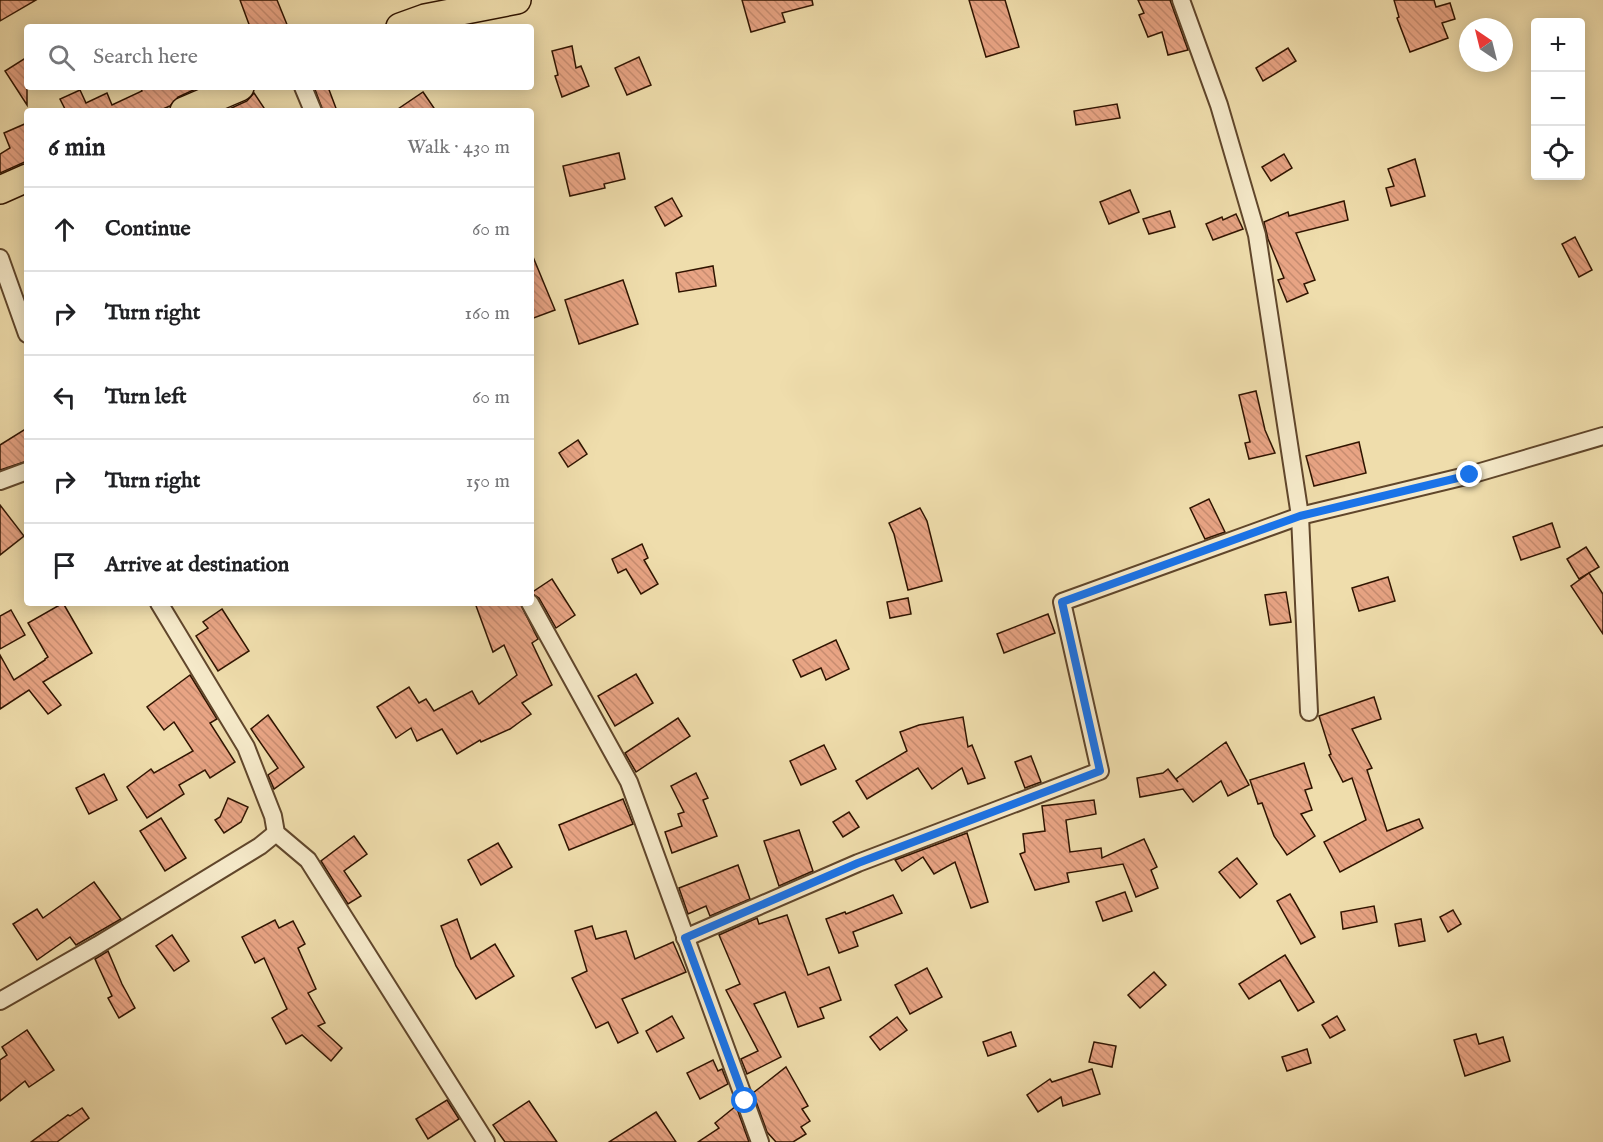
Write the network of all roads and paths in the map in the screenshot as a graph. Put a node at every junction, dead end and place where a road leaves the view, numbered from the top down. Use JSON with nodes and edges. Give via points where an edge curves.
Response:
{"nodes":[{"id":1,"x":516,"y":0,"type":"edge"},
{"id":2,"x":1181,"y":0,"type":"edge"},
{"id":3,"x":408,"y":24,"type":"edge"},
{"id":4,"x":233,"y":90,"type":"edge"},
{"id":5,"x":304,"y":90,"type":"edge"},
{"id":6,"x":191,"y":108,"type":"edge"},
{"id":7,"x":312,"y":108,"type":"edge"},
{"id":8,"x":24,"y":179,"type":"edge"},
{"id":9,"x":0,"y":190,"type":"edge"},
{"id":10,"x":0,"y":258,"type":"edge"},
{"id":11,"x":24,"y":326,"type":"edge"},
{"id":12,"x":1603,"y":436,"type":"edge"},
{"id":13,"x":24,"y":472,"type":"edge"},
{"id":14,"x":0,"y":481,"type":"edge"},
{"id":15,"x":1300,"y":516,"type":"junction"},
{"id":16,"x":161,"y":606,"type":"edge"},
{"id":17,"x":532,"y":606,"type":"edge"},
{"id":18,"x":1309,"y":712,"type":"dead end"},
{"id":19,"x":276,"y":833,"type":"junction"},
{"id":20,"x":685,"y":938,"type":"junction"},
{"id":21,"x":0,"y":1001,"type":"edge"},
{"id":22,"x":486,"y":1142,"type":"edge"},
{"id":23,"x":760,"y":1142,"type":"edge"}],
"edges":[{"from":1,"to":3,"type":"main road"},
{"from":2,"to":15,"type":"street","via":[[1219,105],[1257,235]]},
{"from":4,"to":6,"type":"main road"},
{"from":5,"to":7,"type":"street"},
{"from":8,"to":9,"type":"main road"},
{"from":10,"to":11,"type":"street"},
{"from":12,"to":15,"type":"street","via":[[1470,475]]},
{"from":13,"to":14,"type":"street"},
{"from":15,"to":18,"type":"street"},
{"from":15,"to":20,"type":"street","via":[[1062,602],[1100,771],[858,863]]},
{"from":16,"to":19,"type":"street","via":[[246,747]]},
{"from":17,"to":20,"type":"street","via":[[629,782]]},
{"from":19,"to":21,"type":"street","via":[[189,890]]},
{"from":19,"to":22,"type":"street","via":[[308,860]]},
{"from":20,"to":23,"type":"street"}]}
